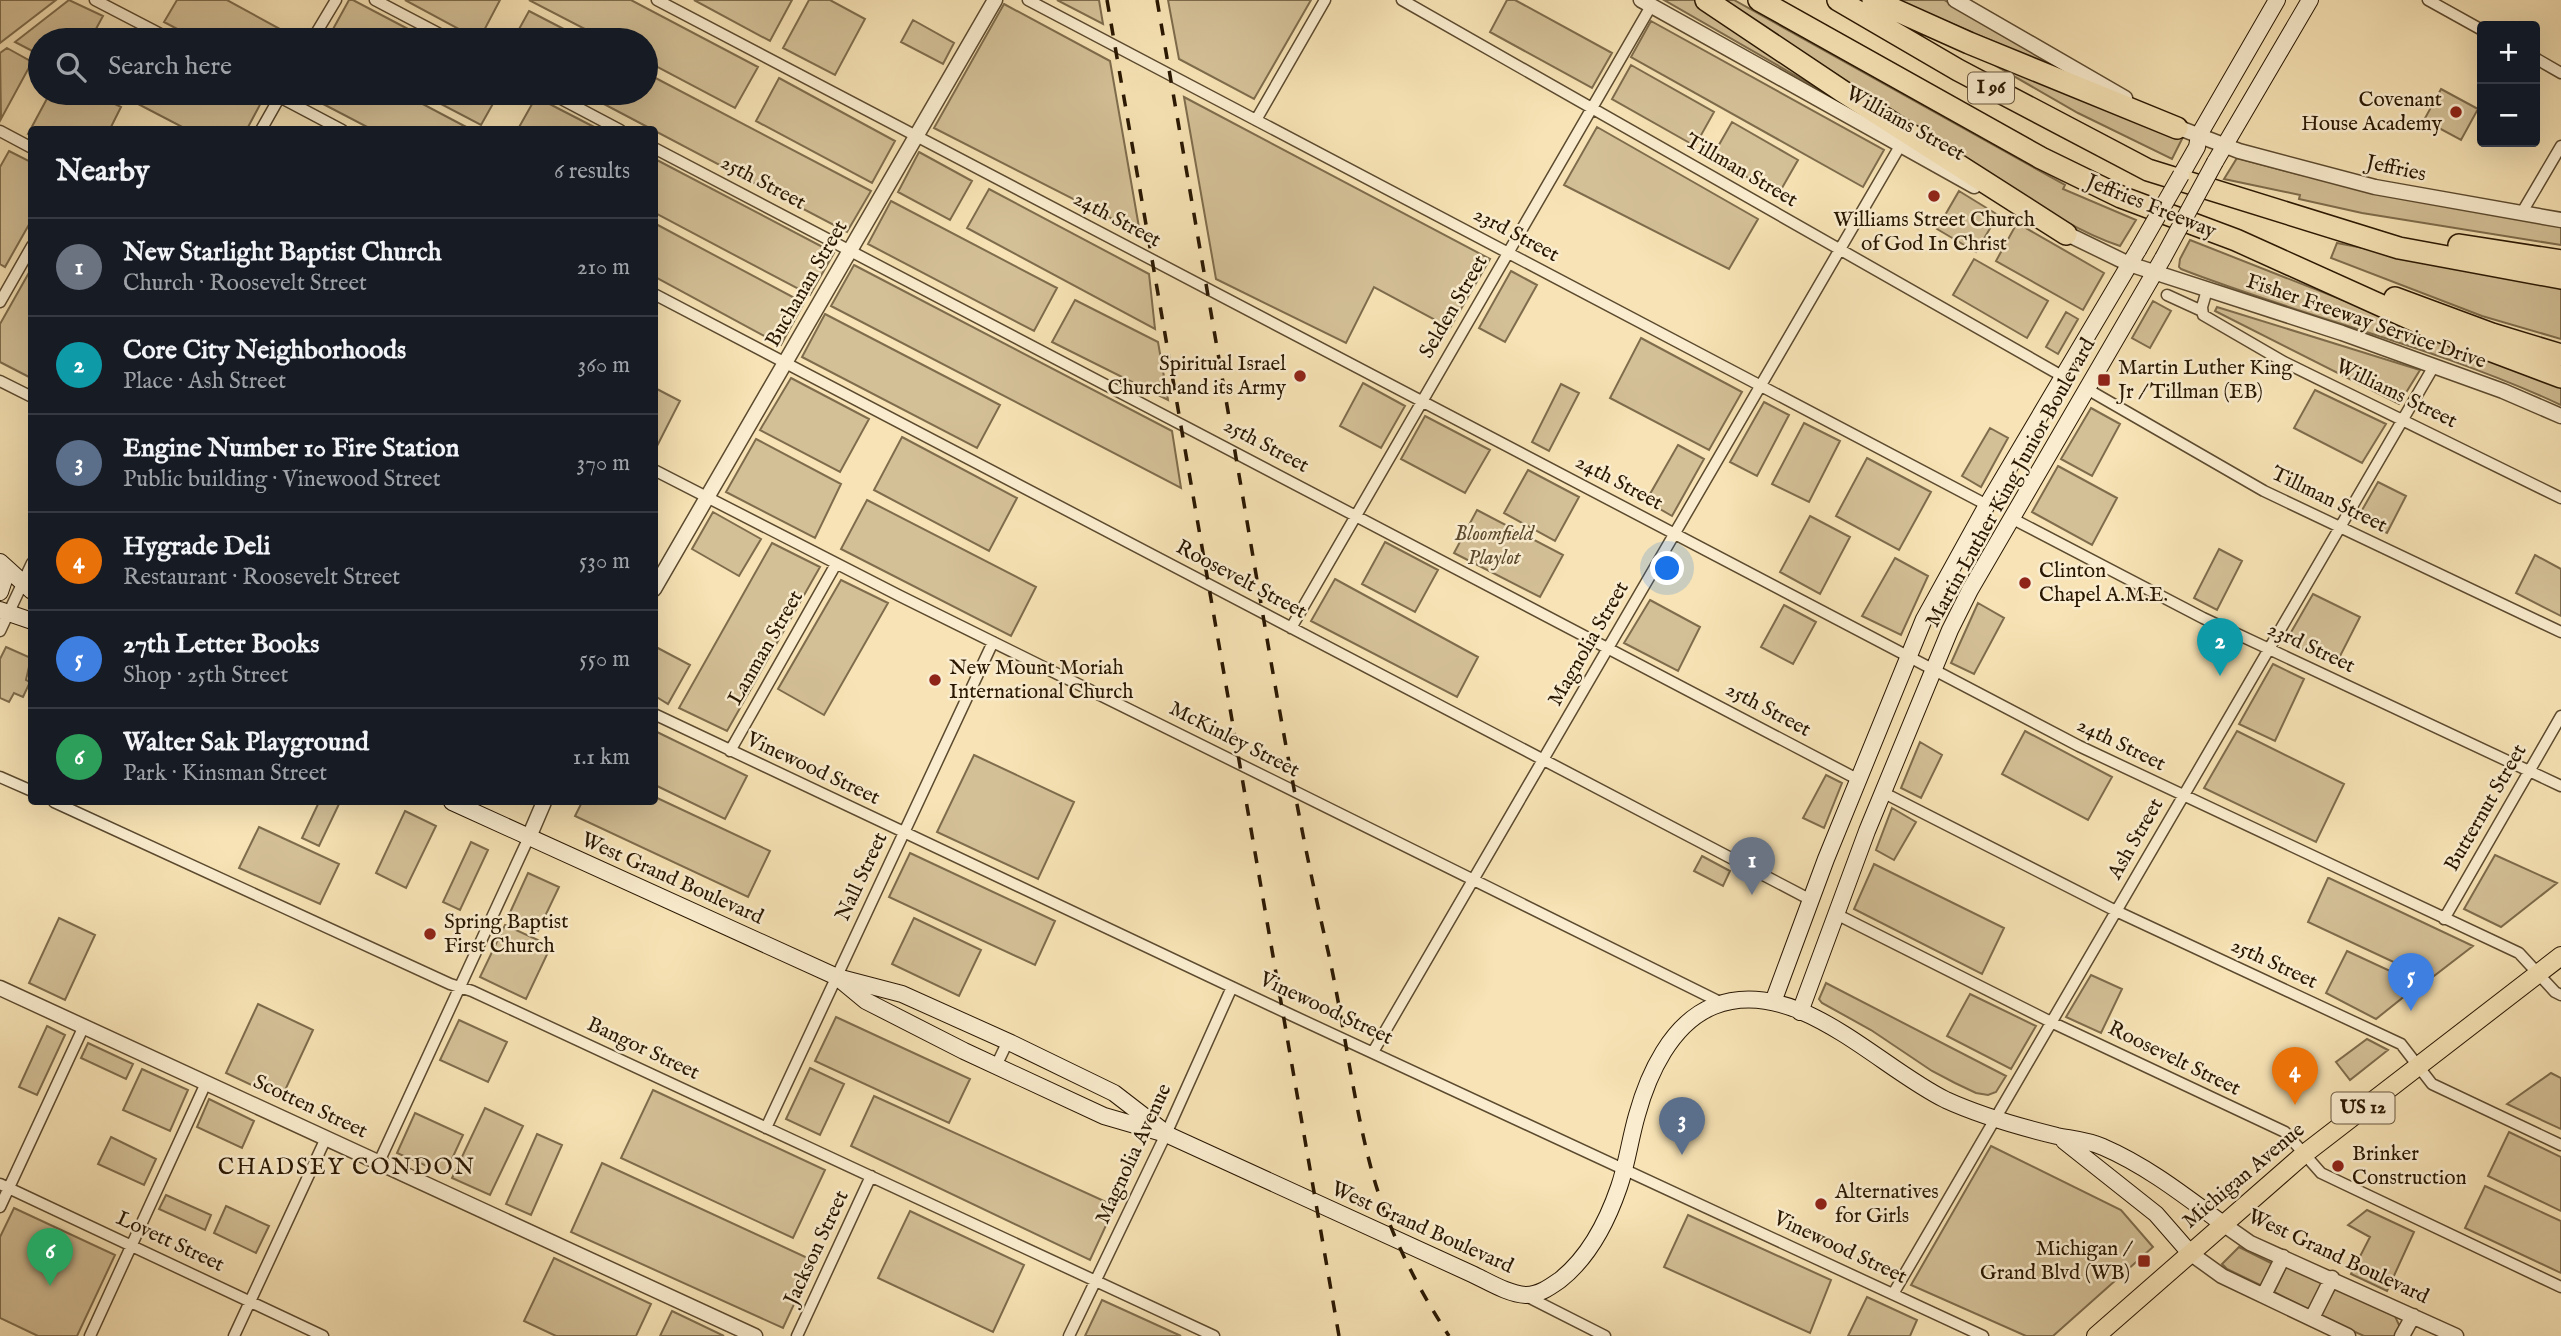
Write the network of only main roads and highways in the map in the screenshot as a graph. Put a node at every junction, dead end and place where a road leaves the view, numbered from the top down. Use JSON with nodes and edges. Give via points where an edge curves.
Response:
{"nodes":[{"id":1,"x":1706,"y":0,"type":"edge"},
{"id":2,"x":1759,"y":0,"type":"edge"},
{"id":3,"x":1838,"y":0,"type":"edge"},
{"id":4,"x":1873,"y":0,"type":"edge"},
{"id":5,"x":2277,"y":0,"type":"edge"},
{"id":6,"x":2309,"y":0,"type":"edge"},
{"id":7,"x":2218,"y":102,"type":"junction"},
{"id":8,"x":2243,"y":115,"type":"junction"},
{"id":9,"x":2177,"y":128,"type":"road end"},
{"id":10,"x":2331,"y":226,"type":"junction"},
{"id":11,"x":2066,"y":234,"type":"road end"},
{"id":12,"x":2236,"y":240,"type":"junction"},
{"id":13,"x":2561,"y":261,"type":"edge"},
{"id":14,"x":2561,"y":278,"type":"edge"},
{"id":15,"x":2108,"y":299,"type":"junction"},
{"id":16,"x":2132,"y":312,"type":"junction"},
{"id":17,"x":2561,"y":355,"type":"edge"},
{"id":18,"x":2561,"y":377,"type":"edge"},
{"id":19,"x":2035,"y":422,"type":"junction"},
{"id":20,"x":2061,"y":433,"type":"junction"},
{"id":21,"x":2012,"y":461,"type":"junction"},
{"id":22,"x":2036,"y":475,"type":"junction"},
{"id":23,"x":0,"y":563,"type":"edge"},
{"id":24,"x":27,"y":587,"type":"edge"},
{"id":25,"x":0,"y":592,"type":"edge"},
{"id":26,"x":4,"y":612,"type":"edge"},
{"id":27,"x":1924,"y":619,"type":"junction"},
{"id":28,"x":28,"y":620,"type":"edge"},
{"id":29,"x":1950,"y":630,"type":"junction"},
{"id":30,"x":1892,"y":695,"type":"junction"},
{"id":31,"x":1919,"y":707,"type":"junction"},
{"id":32,"x":459,"y":805,"type":"edge"},
{"id":33,"x":1842,"y":821,"type":"junction"},
{"id":34,"x":1867,"y":831,"type":"junction"},
{"id":35,"x":1826,"y":859,"type":"junction"},
{"id":36,"x":1852,"y":870,"type":"junction"},
{"id":37,"x":2561,"y":956,"type":"edge"},
{"id":38,"x":837,"y":977,"type":"junction"},
{"id":39,"x":1773,"y":1002,"type":"junction"},
{"id":40,"x":1800,"y":1012,"type":"junction"},
{"id":41,"x":1166,"y":1134,"type":"junction"},
{"id":42,"x":2056,"y":1136,"type":"junction"},
{"id":43,"x":2157,"y":1177,"type":"junction"},
{"id":44,"x":2138,"y":1200,"type":"junction"},
{"id":45,"x":2223,"y":1224,"type":"junction"},
{"id":46,"x":2190,"y":1253,"type":"junction"},
{"id":47,"x":2096,"y":1336,"type":"edge"}],
"edges":[{"from":1,"to":11,"type":"highway"},
{"from":2,"to":12,"type":"highway","name":"Jeffries Freeway","number":"I 96","via":[[2075,176]]},
{"from":3,"to":10,"type":"highway","name":"Jeffries Freeway","number":"I 96","via":[[1958,70],[2148,170]]},
{"from":4,"to":9,"type":"highway"},
{"from":5,"to":7,"type":"main road","name":"Martin Luther King Junior Boulevard"},
{"from":6,"to":8,"type":"main road","name":"Martin Luther King Junior Boulevard"},
{"from":7,"to":8,"type":"main road","via":[[2224,120]]},
{"from":7,"to":15,"type":"main road","name":"Martin Luther King Junior Boulevard","bridge":true},
{"from":8,"to":16,"type":"main road","name":"Martin Luther King Junior Boulevard","bridge":true},
{"from":10,"to":13,"type":"highway"},
{"from":10,"to":14,"type":"highway","name":"Jeffries Freeway","number":"I 96","via":[[2399,248]]},
{"from":12,"to":17,"type":"highway"},
{"from":12,"to":18,"type":"highway","name":"Jeffries Freeway","number":"I 96","via":[[2431,328]]},
{"from":15,"to":16,"type":"main road","via":[[2125,296]]},
{"from":15,"to":19,"type":"main road","name":"Martin Luther King Junior Boulevard"},
{"from":16,"to":20,"type":"main road","name":"Martin Luther King Junior Boulevard"},
{"from":19,"to":20,"type":"main road","via":[[2042,439]]},
{"from":19,"to":21,"type":"main road","name":"Martin Luther King Junior Boulevard"},
{"from":20,"to":22,"type":"main road","name":"Martin Luther King Junior Boulevard"},
{"from":21,"to":22,"type":"main road","via":[[2030,460]]},
{"from":21,"to":27,"type":"main road","name":"Martin Luther King Junior Boulevard"},
{"from":22,"to":29,"type":"main road","name":"Martin Luther King Junior Boulevard"},
{"from":23,"to":24,"type":"main road"},
{"from":23,"to":25,"type":"main road","via":[[5,577]]},
{"from":26,"to":28,"type":"main road"},
{"from":27,"to":29,"type":"main road","via":[[1933,630]]},
{"from":27,"to":30,"type":"main road","name":"Martin Luther King Junior Boulevard"},
{"from":29,"to":31,"type":"main road","name":"Martin Luther King Junior Boulevard"},
{"from":30,"to":31,"type":"main road","via":[[1909,693]]},
{"from":30,"to":33,"type":"main road","name":"Martin Luther King Junior Boulevard"},
{"from":31,"to":34,"type":"main road","name":"Martin Luther King Junior Boulevard"},
{"from":32,"to":38,"type":"main road","name":"West Grand Boulevard"},
{"from":33,"to":34,"type":"main road","via":[[1853,835]]},
{"from":33,"to":35,"type":"main road","name":"Martin Luther King Junior Boulevard"},
{"from":34,"to":36,"type":"main road","name":"Martin Luther King Junior Boulevard"},
{"from":35,"to":36,"type":"main road","via":[[1842,858]]},
{"from":35,"to":39,"type":"main road","name":"Martin Luther King Junior Boulevard"},
{"from":36,"to":40,"type":"main road","name":"Martin Luther King Junior Boulevard"},
{"from":37,"to":45,"type":"main road","name":"Michigan Avenue","number":"US 12","via":[[2303,1155]]},
{"from":38,"to":41,"type":"main road","name":"West Grand Boulevard","via":[[866,1002],[996,1066],[1104,1116]]},
{"from":38,"to":41,"type":"main road","name":"West Grand Boulevard","via":[[902,993],[1007,1041],[1114,1093]]},
{"from":39,"to":40,"type":"main road","name":"West Grand Boulevard"},
{"from":39,"to":41,"type":"main road","name":"West Grand Boulevard","via":[[1722,1003],[1681,1030],[1662,1054],[1638,1111],[1619,1187],[1602,1226],[1582,1257],[1555,1283],[1535,1294],[1512,1292]]},
{"from":40,"to":42,"type":"main road","name":"West Grand Boulevard","via":[[1945,1099]]},
{"from":42,"to":43,"type":"main road","name":"West Grand Boulevard","via":[[2103,1147]]},
{"from":42,"to":44,"type":"main road","name":"West Grand Boulevard"},
{"from":43,"to":44,"type":"main road"},
{"from":43,"to":45,"type":"main road","name":"West Grand Boulevard"},
{"from":44,"to":46,"type":"main road","name":"West Grand Boulevard","via":[[2157,1214]]},
{"from":45,"to":46,"type":"main road","name":"Michigan Avenue","number":"US 12"},
{"from":46,"to":47,"type":"main road","name":"Michigan Avenue","number":"US 12"}]}
